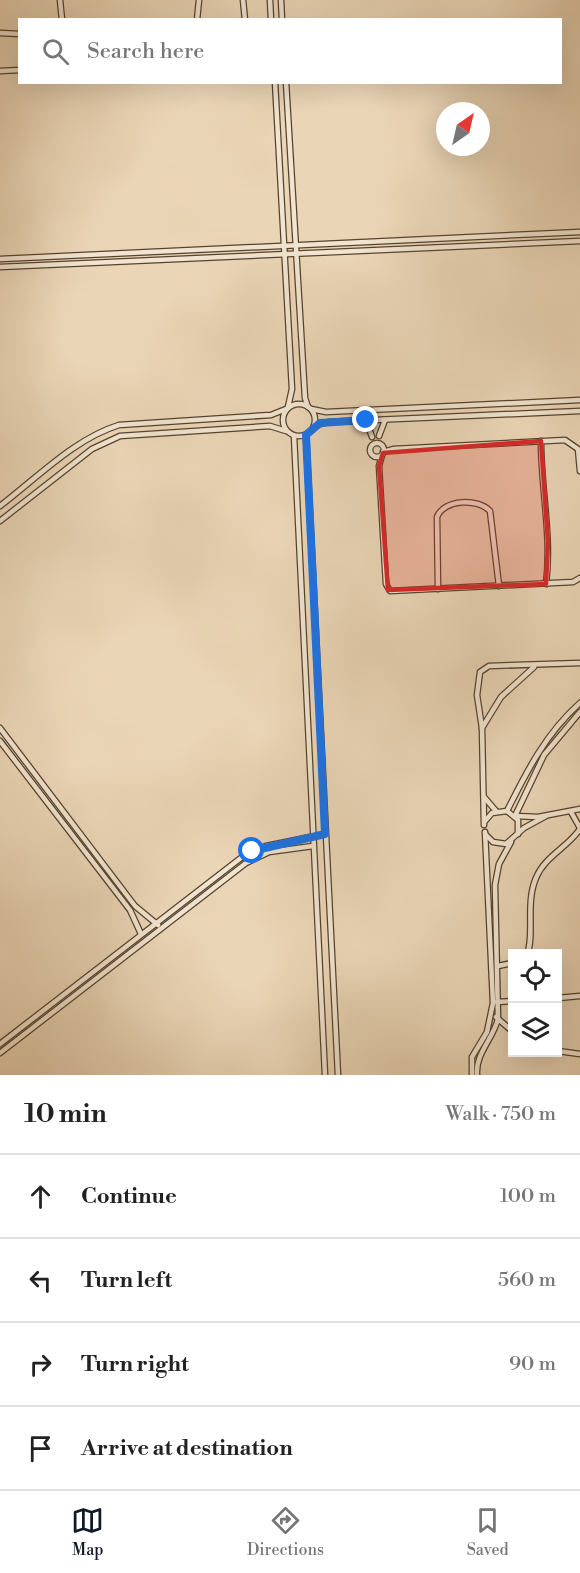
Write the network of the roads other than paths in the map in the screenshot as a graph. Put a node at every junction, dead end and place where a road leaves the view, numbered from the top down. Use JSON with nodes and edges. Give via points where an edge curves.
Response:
{"nodes":[{"id":1,"x":60,"y":0,"type":"edge"},
{"id":2,"x":200,"y":0,"type":"edge"},
{"id":3,"x":243,"y":0,"type":"edge"},
{"id":4,"x":270,"y":0,"type":"edge"},
{"id":5,"x":282,"y":0,"type":"edge"},
{"id":6,"x":62,"y":18,"type":"edge"},
{"id":7,"x":196,"y":18,"type":"edge"},
{"id":8,"x":244,"y":18,"type":"edge"},
{"id":9,"x":271,"y":18,"type":"edge"},
{"id":10,"x":282,"y":18,"type":"edge"},
{"id":11,"x":0,"y":33,"type":"edge"},
{"id":12,"x":18,"y":34,"type":"edge"},
{"id":13,"x":18,"y":70,"type":"edge"},
{"id":14,"x":0,"y":71,"type":"edge"},
{"id":15,"x":275,"y":84,"type":"edge"},
{"id":16,"x":286,"y":84,"type":"edge"},
{"id":17,"x":580,"y":232,"type":"edge"},
{"id":18,"x":580,"y":241,"type":"edge"},
{"id":19,"x":284,"y":246,"type":"junction"},
{"id":20,"x":298,"y":246,"type":"junction"},
{"id":21,"x":283,"y":254,"type":"junction"},
{"id":22,"x":297,"y":254,"type":"junction"},
{"id":23,"x":0,"y":260,"type":"edge"},
{"id":24,"x":0,"y":267,"type":"edge"},
{"id":25,"x":580,"y":400,"type":"edge"},
{"id":26,"x":287,"y":408,"type":"junction"},
{"id":27,"x":310,"y":408,"type":"junction"},
{"id":28,"x":580,"y":411,"type":"edge"},
{"id":29,"x":366,"y":420,"type":"junction"},
{"id":30,"x":385,"y":420,"type":"junction"},
{"id":31,"x":314,"y":426,"type":"junction"},
{"id":32,"x":286,"y":431,"type":"junction"},
{"id":33,"x":306,"y":435,"type":"junction"},
{"id":34,"x":294,"y":436,"type":"junction"},
{"id":35,"x":377,"y":441,"type":"junction"},
{"id":36,"x":542,"y":441,"type":"junction"},
{"id":37,"x":394,"y":449,"type":"junction"},
{"id":38,"x":382,"y":454,"type":"junction"},
{"id":39,"x":374,"y":456,"type":"junction"},
{"id":40,"x":379,"y":466,"type":"junction"},
{"id":41,"x":580,"y":471,"type":"edge"},
{"id":42,"x":0,"y":506,"type":"edge"},
{"id":43,"x":0,"y":521,"type":"edge"},
{"id":44,"x":580,"y":578,"type":"edge"},
{"id":45,"x":546,"y":584,"type":"junction"},
{"id":46,"x":499,"y":586,"type":"junction"},
{"id":47,"x":438,"y":589,"type":"junction"},
{"id":48,"x":580,"y":663,"type":"edge"},
{"id":49,"x":535,"y":666,"type":"junction"},
{"id":50,"x":580,"y":703,"type":"edge"},
{"id":51,"x":580,"y":712,"type":"edge"},
{"id":52,"x":0,"y":728,"type":"edge"},
{"id":53,"x":482,"y":728,"type":"junction"},
{"id":54,"x":0,"y":741,"type":"edge"},
{"id":55,"x":528,"y":769,"type":"junction"},
{"id":56,"x":534,"y":772,"type":"junction"},
{"id":57,"x":483,"y":796,"type":"junction"},
{"id":58,"x":580,"y":809,"type":"edge"},
{"id":59,"x":507,"y":810,"type":"junction"},
{"id":60,"x":496,"y":811,"type":"junction"},
{"id":61,"x":571,"y":812,"type":"junction"},
{"id":62,"x":515,"y":816,"type":"junction"},
{"id":63,"x":546,"y":816,"type":"junction"},
{"id":64,"x":484,"y":825,"type":"junction"},
{"id":65,"x":580,"y":828,"type":"edge"},
{"id":66,"x":485,"y":832,"type":"junction"},
{"id":67,"x":325,"y":834,"type":"junction"},
{"id":68,"x":518,"y":834,"type":"junction"},
{"id":69,"x":313,"y":836,"type":"junction"},
{"id":70,"x":511,"y":842,"type":"junction"},
{"id":71,"x":313,"y":846,"type":"junction"},
{"id":72,"x":156,"y":923,"type":"junction"},
{"id":73,"x":492,"y":928,"type":"junction"},
{"id":74,"x":162,"y":929,"type":"junction"},
{"id":75,"x":141,"y":934,"type":"junction"},
{"id":76,"x":145,"y":941,"type":"junction"},
{"id":77,"x":529,"y":949,"type":"edge"},
{"id":78,"x":508,"y":964,"type":"edge"},
{"id":79,"x":498,"y":966,"type":"junction"},
{"id":80,"x":499,"y":989,"type":"junction"},
{"id":81,"x":580,"y":991,"type":"edge"},
{"id":82,"x":580,"y":996,"type":"edge"},
{"id":83,"x":508,"y":997,"type":"edge"},
{"id":84,"x":562,"y":998,"type":"edge"},
{"id":85,"x":508,"y":1001,"type":"edge"},
{"id":86,"x":500,"y":1002,"type":"junction"},
{"id":87,"x":493,"y":1003,"type":"junction"},
{"id":88,"x":492,"y":1013,"type":"junction"},
{"id":89,"x":498,"y":1019,"type":"junction"},
{"id":90,"x":508,"y":1027,"type":"edge"},
{"id":91,"x":0,"y":1044,"type":"edge"},
{"id":92,"x":474,"y":1052,"type":"junction"},
{"id":93,"x":562,"y":1052,"type":"edge"},
{"id":94,"x":0,"y":1053,"type":"edge"},
{"id":95,"x":480,"y":1054,"type":"junction"},
{"id":96,"x":580,"y":1054,"type":"edge"},
{"id":97,"x":325,"y":1075,"type":"edge"},
{"id":98,"x":338,"y":1075,"type":"edge"},
{"id":99,"x":472,"y":1075,"type":"edge"},
{"id":100,"x":477,"y":1075,"type":"edge"}],
"edges":[{"from":1,"to":6,"type":"street"},
{"from":2,"to":7,"type":"street"},
{"from":3,"to":8,"type":"street"},
{"from":4,"to":9,"type":"street"},
{"from":5,"to":10,"type":"street"},
{"from":11,"to":12,"type":"street"},
{"from":13,"to":14,"type":"street"},
{"from":15,"to":19,"type":"street"},
{"from":16,"to":20,"type":"street"},
{"from":17,"to":20,"type":"street"},
{"from":18,"to":22,"type":"street"},
{"from":19,"to":20,"type":"street"},
{"from":19,"to":21,"type":"street"},
{"from":19,"to":23,"type":"street"},
{"from":20,"to":22,"type":"street"},
{"from":21,"to":22,"type":"street"},
{"from":21,"to":24,"type":"street"},
{"from":21,"to":26,"type":"street","via":[[292,389]]},
{"from":22,"to":27,"type":"street","via":[[305,398]]},
{"from":25,"to":27,"type":"street","via":[[326,412]]},
{"from":26,"to":27,"type":"street","via":[[298,404]]},
{"from":26,"to":32,"type":"street","via":[[282,420]]},
{"from":26,"to":42,"type":"street","via":[[271,415],[127,424],[105,429]]},
{"from":27,"to":31,"type":"street","via":[[315,416]]},
{"from":28,"to":30,"type":"street"},
{"from":29,"to":30,"type":"street"},
{"from":29,"to":31,"type":"street"},
{"from":29,"to":35,"type":"street"},
{"from":30,"to":35,"type":"street"},
{"from":31,"to":33,"type":"street"},
{"from":32,"to":34,"type":"street"},
{"from":32,"to":43,"type":"street","via":[[270,426],[120,436],[92,449]]},
{"from":33,"to":34,"type":"street"},
{"from":33,"to":67,"type":"street"},
{"from":34,"to":69,"type":"street"},
{"from":35,"to":37,"type":"street"},
{"from":35,"to":38,"type":"street"},
{"from":35,"to":39,"type":"street","via":[[370,450]]},
{"from":36,"to":37,"type":"street"},
{"from":36,"to":41,"type":"street","via":[[565,440],[574,444],[579,452]]},
{"from":36,"to":45,"type":"street","via":[[549,542]]},
{"from":37,"to":38,"type":"street"},
{"from":38,"to":39,"type":"street"},
{"from":38,"to":40,"type":"street"},
{"from":39,"to":40,"type":"street"},
{"from":40,"to":47,"type":"street","via":[[387,588],[394,592]]},
{"from":44,"to":45,"type":"street"},
{"from":45,"to":46,"type":"street"},
{"from":46,"to":47,"type":"street"},
{"from":46,"to":47,"type":"street","via":[[490,511],[479,503],[451,504],[440,510],[437,517]]},
{"from":48,"to":49,"type":"street"},
{"from":49,"to":53,"type":"street","via":[[501,697]]},
{"from":49,"to":53,"type":"street","via":[[483,669],[478,677],[477,695]]},
{"from":50,"to":55,"type":"street","via":[[548,737]]},
{"from":51,"to":56,"type":"street"},
{"from":52,"to":72,"type":"street","via":[[135,906]]},
{"from":53,"to":57,"type":"street"},
{"from":54,"to":75,"type":"street","via":[[130,910]]},
{"from":55,"to":56,"type":"street"},
{"from":55,"to":59,"type":"street"},
{"from":56,"to":62,"type":"street"},
{"from":57,"to":60,"type":"street"},
{"from":57,"to":64,"type":"street"},
{"from":58,"to":61,"type":"street"},
{"from":59,"to":60,"type":"street"},
{"from":59,"to":62,"type":"street"},
{"from":60,"to":64,"type":"street"},
{"from":61,"to":63,"type":"street"},
{"from":61,"to":65,"type":"street"},
{"from":62,"to":63,"type":"street"},
{"from":62,"to":68,"type":"street"},
{"from":63,"to":68,"type":"street"},
{"from":64,"to":66,"type":"street"},
{"from":65,"to":77,"type":"street","via":[[536,878],[530,902]]},
{"from":66,"to":70,"type":"street","via":[[497,844]]},
{"from":66,"to":73,"type":"street"},
{"from":67,"to":69,"type":"street"},
{"from":67,"to":98,"type":"street"},
{"from":68,"to":70,"type":"street"},
{"from":69,"to":71,"type":"street"},
{"from":69,"to":72,"type":"street","via":[[246,854]]},
{"from":70,"to":73,"type":"street","via":[[496,878]]},
{"from":71,"to":74,"type":"street","via":[[275,851],[251,860]]},
{"from":71,"to":97,"type":"street"},
{"from":72,"to":74,"type":"street"},
{"from":72,"to":75,"type":"street"},
{"from":73,"to":79,"type":"street"},
{"from":73,"to":87,"type":"street"},
{"from":74,"to":76,"type":"street"},
{"from":75,"to":76,"type":"street"},
{"from":75,"to":91,"type":"street"},
{"from":76,"to":94,"type":"street"},
{"from":78,"to":79,"type":"street"},
{"from":79,"to":80,"type":"street"},
{"from":80,"to":83,"type":"street"},
{"from":80,"to":86,"type":"street"},
{"from":81,"to":82,"type":"street"},
{"from":82,"to":84,"type":"street"},
{"from":85,"to":86,"type":"street"},
{"from":86,"to":87,"type":"street"},
{"from":86,"to":89,"type":"street"},
{"from":87,"to":88,"type":"street"},
{"from":88,"to":89,"type":"street"},
{"from":88,"to":92,"type":"street","via":[[487,1032]]},
{"from":89,"to":90,"type":"street"},
{"from":89,"to":95,"type":"street"},
{"from":92,"to":95,"type":"street"},
{"from":92,"to":99,"type":"street"},
{"from":93,"to":96,"type":"street"},
{"from":95,"to":100,"type":"street"}]}
